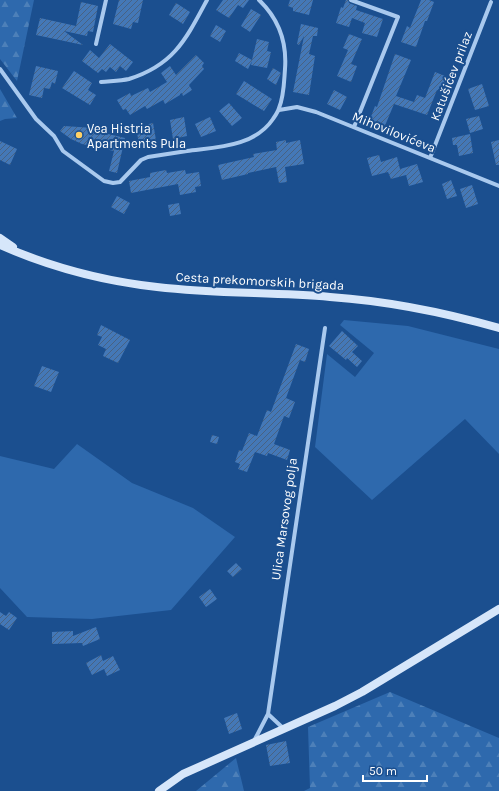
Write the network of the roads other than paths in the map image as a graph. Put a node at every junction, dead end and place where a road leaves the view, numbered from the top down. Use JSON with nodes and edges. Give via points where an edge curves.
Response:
{"nodes":[{"id":1,"x":106,"y":0,"type":"edge"},
{"id":2,"x":207,"y":0,"type":"edge"},
{"id":3,"x":260,"y":0,"type":"edge"},
{"id":4,"x":351,"y":0,"type":"edge"},
{"id":5,"x":491,"y":2,"type":"dead end"},
{"id":6,"x":96,"y":44,"type":"dead end"},
{"id":7,"x":0,"y":69,"type":"edge"},
{"id":8,"x":101,"y":82,"type":"dead end"},
{"id":9,"x":279,"y":110,"type":"junction"},
{"id":10,"x":354,"y":127,"type":"junction"},
{"id":11,"x":430,"y":158,"type":"junction"},
{"id":12,"x":499,"y":186,"type":"edge"},
{"id":13,"x":0,"y":238,"type":"edge"},
{"id":14,"x":0,"y":245,"type":"edge"},
{"id":15,"x":21,"y":254,"type":"junction"},
{"id":16,"x":325,"y":328,"type":"dead end"},
{"id":17,"x":499,"y":328,"type":"edge"},
{"id":18,"x":499,"y":609,"type":"edge"},
{"id":19,"x":268,"y":714,"type":"junction"},
{"id":20,"x":284,"y":729,"type":"junction"},
{"id":21,"x":253,"y":743,"type":"junction"},
{"id":22,"x":159,"y":791,"type":"edge"}],
"edges":[{"from":1,"to":6,"type":"street"},
{"from":2,"to":8,"type":"street","via":[[178,50],[165,61],[151,71],[127,79]]},
{"from":3,"to":9,"type":"street","via":[[273,16],[283,38],[286,64]]},
{"from":4,"to":10,"type":"street","via":[[398,16]]},
{"from":5,"to":11,"type":"street","name":"Katušićev prilaz"},
{"from":7,"to":9,"type":"street","via":[[36,119],[54,136],[63,151],[113,184],[120,182],[141,160],[148,157],[220,147],[256,136]]},
{"from":9,"to":10,"type":"street","name":"Mihovilovićeva","via":[[297,107]]},
{"from":10,"to":11,"type":"street","name":"Mihovilovićeva"},
{"from":11,"to":12,"type":"street","name":"Mihovilovićeva"},
{"from":13,"to":15,"type":"main road","name":"Cesta prekomorskih brigada"},
{"from":14,"to":15,"type":"main road","name":"Cesta prekomorskih brigada"},
{"from":15,"to":17,"type":"main road","name":"Cesta prekomorskih brigada","via":[[119,282],[170,288],[367,300],[430,310]]},
{"from":16,"to":19,"type":"street","name":"Ulica Marsovog polja"},
{"from":18,"to":20,"type":"main road","via":[[362,692]]},
{"from":19,"to":20,"type":"street"},
{"from":19,"to":21,"type":"street","name":"Ulica Marsovog polja"},
{"from":20,"to":21,"type":"main road"},
{"from":21,"to":22,"type":"main road","via":[[183,774]]}]}
